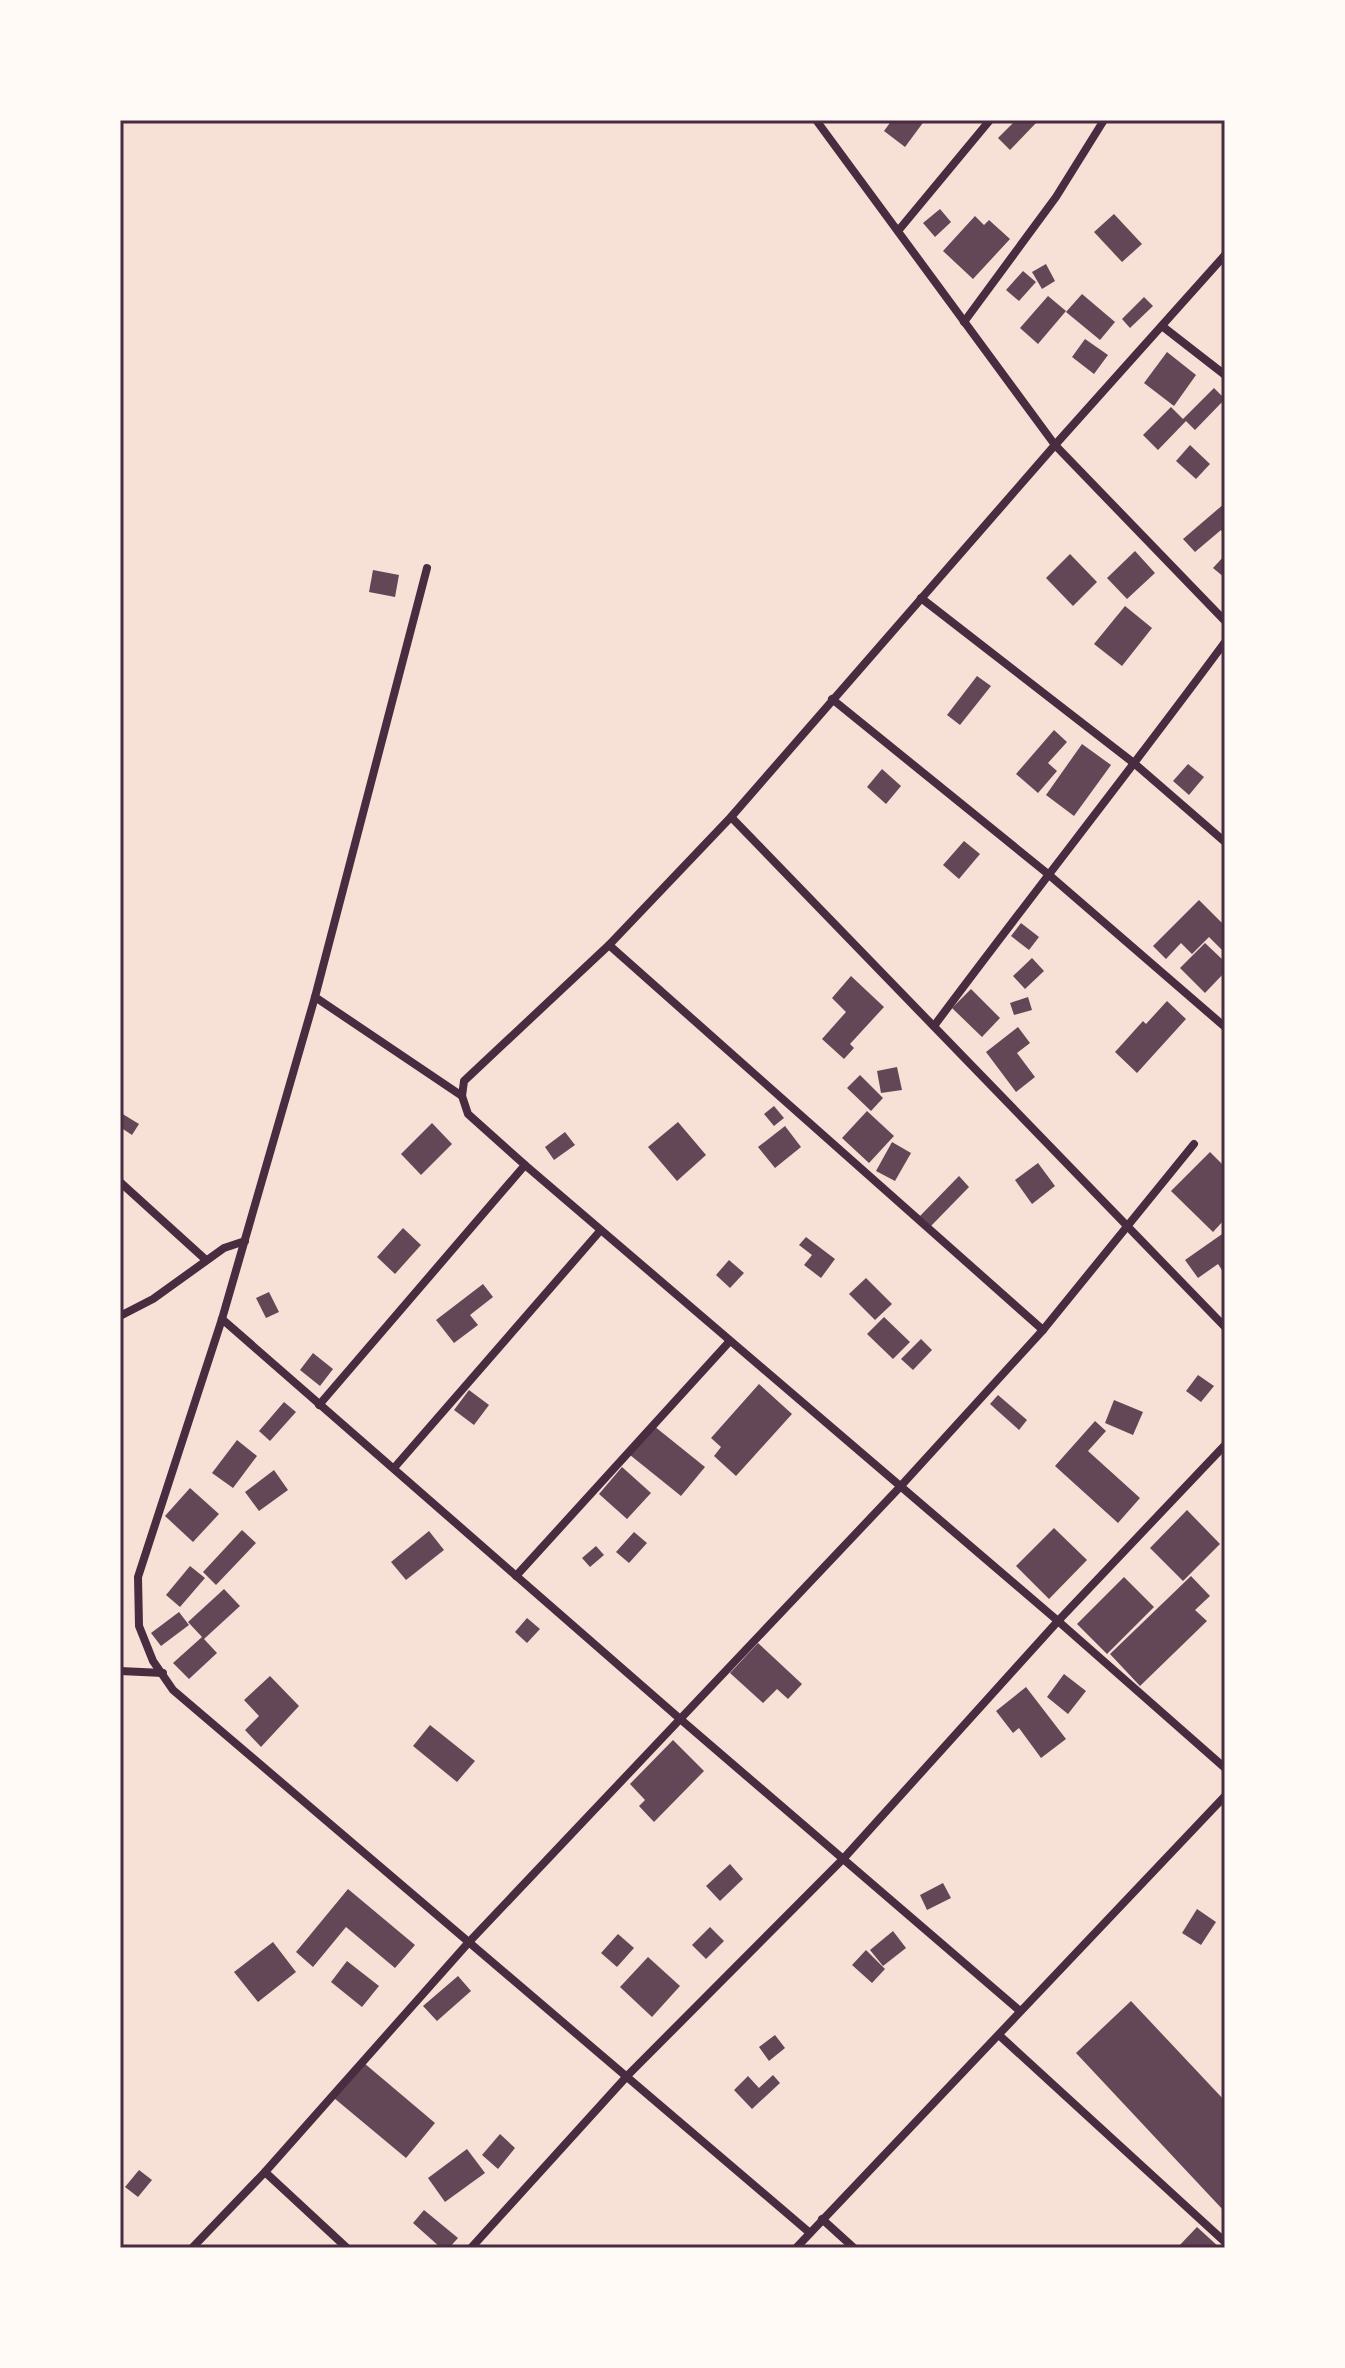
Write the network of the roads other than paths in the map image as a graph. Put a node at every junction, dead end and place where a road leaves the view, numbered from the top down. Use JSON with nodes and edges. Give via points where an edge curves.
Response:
{"nodes":[{"id":1,"x":816,"y":120,"type":"edge"},
{"id":2,"x":990,"y":120,"type":"edge"},
{"id":3,"x":1104,"y":120,"type":"edge"},
{"id":4,"x":898,"y":231,"type":"junction"},
{"id":5,"x":1225,"y":255,"type":"edge"},
{"id":6,"x":964,"y":322,"type":"junction"},
{"id":7,"x":1162,"y":326,"type":"junction"},
{"id":8,"x":1225,"y":375,"type":"edge"},
{"id":9,"x":1055,"y":445,"type":"junction"},
{"id":10,"x":427,"y":568,"type":"dead end"},
{"id":11,"x":921,"y":598,"type":"junction"},
{"id":12,"x":1225,"y":621,"type":"edge"},
{"id":13,"x":1225,"y":642,"type":"edge"},
{"id":14,"x":832,"y":699,"type":"junction"},
{"id":15,"x":1135,"y":764,"type":"junction"},
{"id":16,"x":731,"y":817,"type":"junction"},
{"id":17,"x":1225,"y":842,"type":"edge"},
{"id":18,"x":1048,"y":874,"type":"junction"},
{"id":19,"x":609,"y":945,"type":"junction"},
{"id":20,"x":315,"y":997,"type":"junction"},
{"id":21,"x":934,"y":1026,"type":"junction"},
{"id":22,"x":1225,"y":1027,"type":"edge"},
{"id":23,"x":462,"y":1096,"type":"junction"},
{"id":24,"x":1194,"y":1144,"type":"dead end"},
{"id":25,"x":525,"y":1165,"type":"junction"},
{"id":26,"x":120,"y":1182,"type":"edge"},
{"id":27,"x":1128,"y":1226,"type":"junction"},
{"id":28,"x":600,"y":1231,"type":"junction"},
{"id":29,"x":245,"y":1241,"type":"junction"},
{"id":30,"x":206,"y":1260,"type":"junction"},
{"id":31,"x":120,"y":1316,"type":"edge"},
{"id":32,"x":222,"y":1319,"type":"junction"},
{"id":33,"x":1225,"y":1327,"type":"edge"},
{"id":34,"x":1043,"y":1330,"type":"junction"},
{"id":35,"x":729,"y":1342,"type":"junction"},
{"id":36,"x":319,"y":1405,"type":"junction"},
{"id":37,"x":1225,"y":1445,"type":"edge"},
{"id":38,"x":394,"y":1468,"type":"junction"},
{"id":39,"x":899,"y":1488,"type":"junction"},
{"id":40,"x":516,"y":1576,"type":"junction"},
{"id":41,"x":1058,"y":1621,"type":"junction"},
{"id":42,"x":120,"y":1671,"type":"edge"},
{"id":43,"x":163,"y":1673,"type":"junction"},
{"id":44,"x":679,"y":1718,"type":"junction"},
{"id":45,"x":1225,"y":1768,"type":"edge"},
{"id":46,"x":1225,"y":1796,"type":"edge"},
{"id":47,"x":844,"y":1858,"type":"junction"},
{"id":48,"x":469,"y":1942,"type":"junction"},
{"id":49,"x":1020,"y":2011,"type":"junction"},
{"id":50,"x":1000,"y":2036,"type":"junction"},
{"id":51,"x":628,"y":2075,"type":"junction"},
{"id":52,"x":265,"y":2172,"type":"junction"},
{"id":53,"x":822,"y":2219,"type":"junction"},
{"id":54,"x":810,"y":2233,"type":"junction"},
{"id":55,"x":1225,"y":2242,"type":"edge"},
{"id":56,"x":192,"y":2248,"type":"edge"},
{"id":57,"x":347,"y":2248,"type":"edge"},
{"id":58,"x":471,"y":2248,"type":"edge"},
{"id":59,"x":796,"y":2248,"type":"edge"},
{"id":60,"x":854,"y":2248,"type":"edge"}],
"edges":[{"from":1,"to":4,"type":"street"},
{"from":2,"to":4,"type":"street"},
{"from":3,"to":6,"type":"street","via":[[1056,197]]},
{"from":4,"to":6,"type":"street"},
{"from":5,"to":7,"type":"street"},
{"from":6,"to":9,"type":"street"},
{"from":7,"to":8,"type":"street"},
{"from":7,"to":9,"type":"street"},
{"from":9,"to":11,"type":"street"},
{"from":9,"to":12,"type":"street"},
{"from":10,"to":20,"type":"street"},
{"from":11,"to":14,"type":"street"},
{"from":11,"to":15,"type":"street"},
{"from":13,"to":15,"type":"street"},
{"from":14,"to":16,"type":"street"},
{"from":14,"to":18,"type":"street"},
{"from":15,"to":17,"type":"street"},
{"from":15,"to":18,"type":"street"},
{"from":16,"to":19,"type":"street"},
{"from":16,"to":21,"type":"street"},
{"from":18,"to":21,"type":"street"},
{"from":18,"to":22,"type":"street"},
{"from":19,"to":23,"type":"street","via":[[464,1081]]},
{"from":19,"to":34,"type":"street"},
{"from":20,"to":23,"type":"street"},
{"from":20,"to":29,"type":"street"},
{"from":21,"to":27,"type":"street"},
{"from":23,"to":25,"type":"street","via":[[468,1114]]},
{"from":24,"to":27,"type":"street"},
{"from":25,"to":28,"type":"street"},
{"from":25,"to":36,"type":"street"},
{"from":26,"to":30,"type":"street"},
{"from":27,"to":33,"type":"street"},
{"from":27,"to":34,"type":"street"},
{"from":28,"to":35,"type":"street"},
{"from":28,"to":38,"type":"street"},
{"from":29,"to":30,"type":"street"},
{"from":29,"to":32,"type":"street"},
{"from":30,"to":31,"type":"street"},
{"from":32,"to":36,"type":"street"},
{"from":32,"to":43,"type":"street","via":[[138,1577],[139,1626]]},
{"from":34,"to":39,"type":"street"},
{"from":35,"to":39,"type":"street"},
{"from":35,"to":40,"type":"street"},
{"from":36,"to":38,"type":"street"},
{"from":37,"to":41,"type":"street"},
{"from":38,"to":40,"type":"street"},
{"from":39,"to":41,"type":"street"},
{"from":39,"to":44,"type":"street"},
{"from":40,"to":44,"type":"street"},
{"from":41,"to":45,"type":"street"},
{"from":41,"to":47,"type":"street"},
{"from":42,"to":43,"type":"street"},
{"from":43,"to":48,"type":"street","via":[[173,1690]]},
{"from":44,"to":47,"type":"street"},
{"from":44,"to":48,"type":"street"},
{"from":46,"to":49,"type":"street"},
{"from":47,"to":49,"type":"street"},
{"from":47,"to":51,"type":"street"},
{"from":48,"to":51,"type":"street"},
{"from":48,"to":52,"type":"street"},
{"from":49,"to":50,"type":"street"},
{"from":50,"to":53,"type":"street"},
{"from":50,"to":55,"type":"street"},
{"from":51,"to":54,"type":"street"},
{"from":51,"to":58,"type":"street"},
{"from":52,"to":56,"type":"street"},
{"from":52,"to":57,"type":"street"},
{"from":53,"to":54,"type":"street"},
{"from":53,"to":60,"type":"street"},
{"from":54,"to":59,"type":"street"}]}
